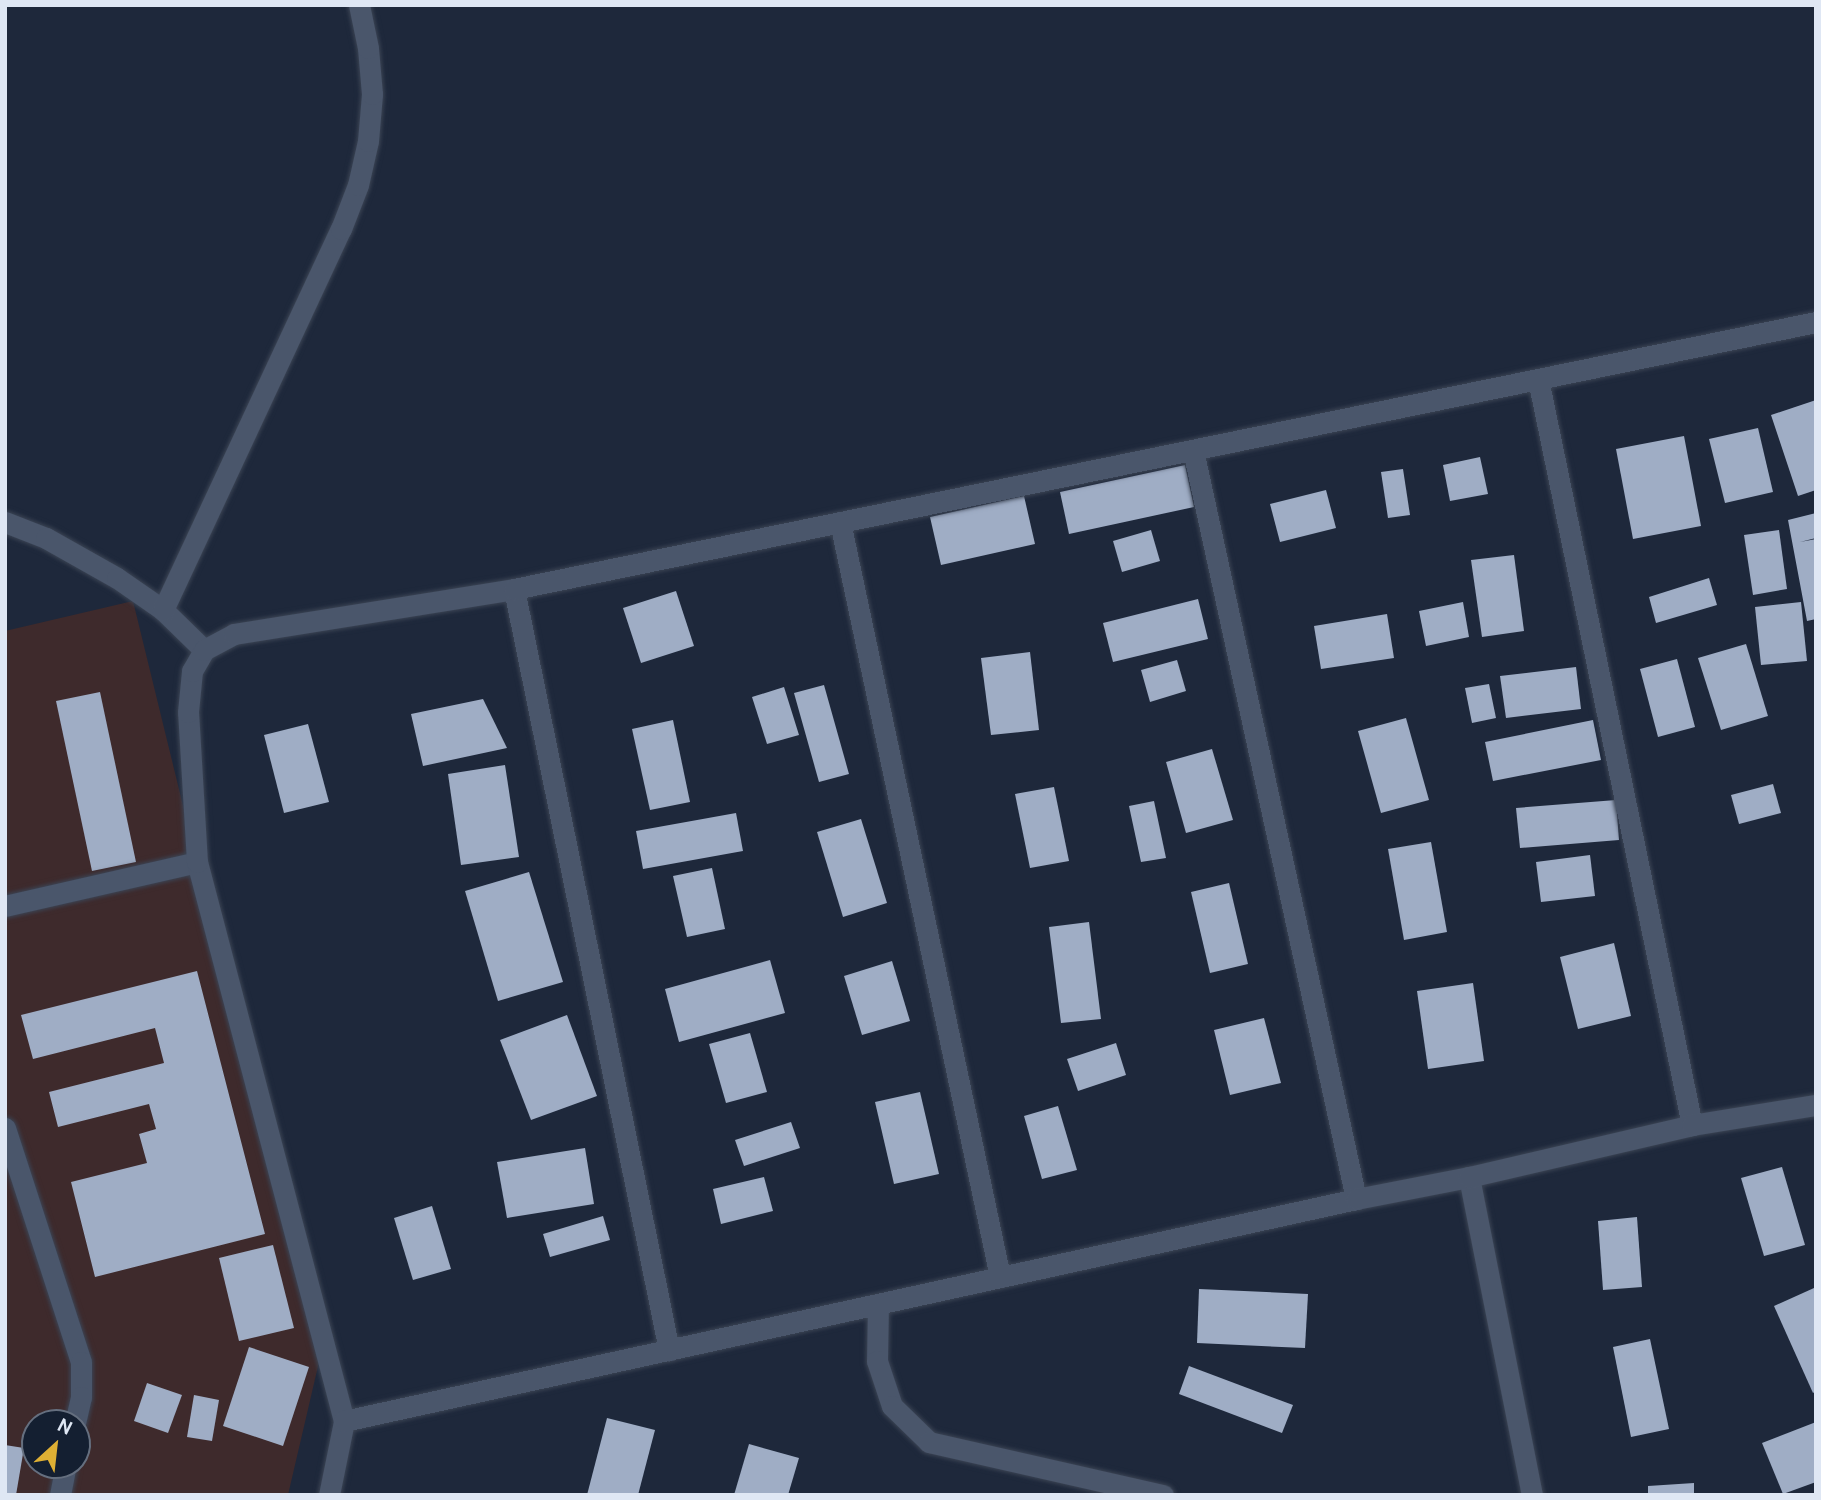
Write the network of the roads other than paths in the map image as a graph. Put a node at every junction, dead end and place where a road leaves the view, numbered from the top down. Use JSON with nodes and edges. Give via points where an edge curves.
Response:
{"nodes":[{"id":1,"x":359,"y":5,"type":"edge"},
{"id":2,"x":1816,"y":322,"type":"edge"},
{"id":3,"x":1538,"y":379,"type":"junction"},
{"id":4,"x":1194,"y":450,"type":"junction"},
{"id":5,"x":5,"y":522,"type":"edge"},
{"id":6,"x":840,"y":522,"type":"junction"},
{"id":7,"x":514,"y":589,"type":"junction"},
{"id":8,"x":163,"y":610,"type":"junction"},
{"id":9,"x":204,"y":650,"type":"junction"},
{"id":10,"x":197,"y":862,"type":"junction"},
{"id":11,"x":5,"y":906,"type":"edge"},
{"id":12,"x":1814,"y":1111,"type":"edge"},
{"id":13,"x":1692,"y":1125,"type":"junction"},
{"id":14,"x":5,"y":1128,"type":"edge"},
{"id":15,"x":1469,"y":1177,"type":"junction"},
{"id":16,"x":1356,"y":1199,"type":"junction"},
{"id":17,"x":1000,"y":1277,"type":"junction"},
{"id":18,"x":878,"y":1304,"type":"junction"},
{"id":19,"x":669,"y":1350,"type":"junction"},
{"id":20,"x":78,"y":1409,"type":"edge"},
{"id":21,"x":344,"y":1421,"type":"junction"},
{"id":22,"x":329,"y":1495,"type":"edge"},
{"id":23,"x":1163,"y":1495,"type":"edge"},
{"id":24,"x":1532,"y":1495,"type":"edge"}],
"edges":[{"from":1,"to":8,"type":"street","via":[[372,94],[358,185]]},
{"from":2,"to":3,"type":"street"},
{"from":3,"to":4,"type":"street"},
{"from":3,"to":13,"type":"street"},
{"from":4,"to":6,"type":"street"},
{"from":4,"to":16,"type":"street"},
{"from":5,"to":8,"type":"street","via":[[46,538]]},
{"from":6,"to":7,"type":"street"},
{"from":6,"to":17,"type":"street"},
{"from":7,"to":9,"type":"street","via":[[233,634]]},
{"from":7,"to":19,"type":"street"},
{"from":8,"to":9,"type":"street"},
{"from":9,"to":10,"type":"street","via":[[192,671],[188,712]]},
{"from":10,"to":11,"type":"street"},
{"from":10,"to":21,"type":"street"},
{"from":12,"to":13,"type":"street"},
{"from":13,"to":15,"type":"street"},
{"from":14,"to":20,"type":"street","via":[[81,1362]]},
{"from":15,"to":16,"type":"street"},
{"from":15,"to":24,"type":"street"},
{"from":16,"to":17,"type":"street"},
{"from":17,"to":18,"type":"street"},
{"from":18,"to":19,"type":"street"},
{"from":18,"to":23,"type":"street","via":[[877,1361],[892,1406],[929,1443]]},
{"from":19,"to":21,"type":"street"},
{"from":21,"to":22,"type":"street"}]}
